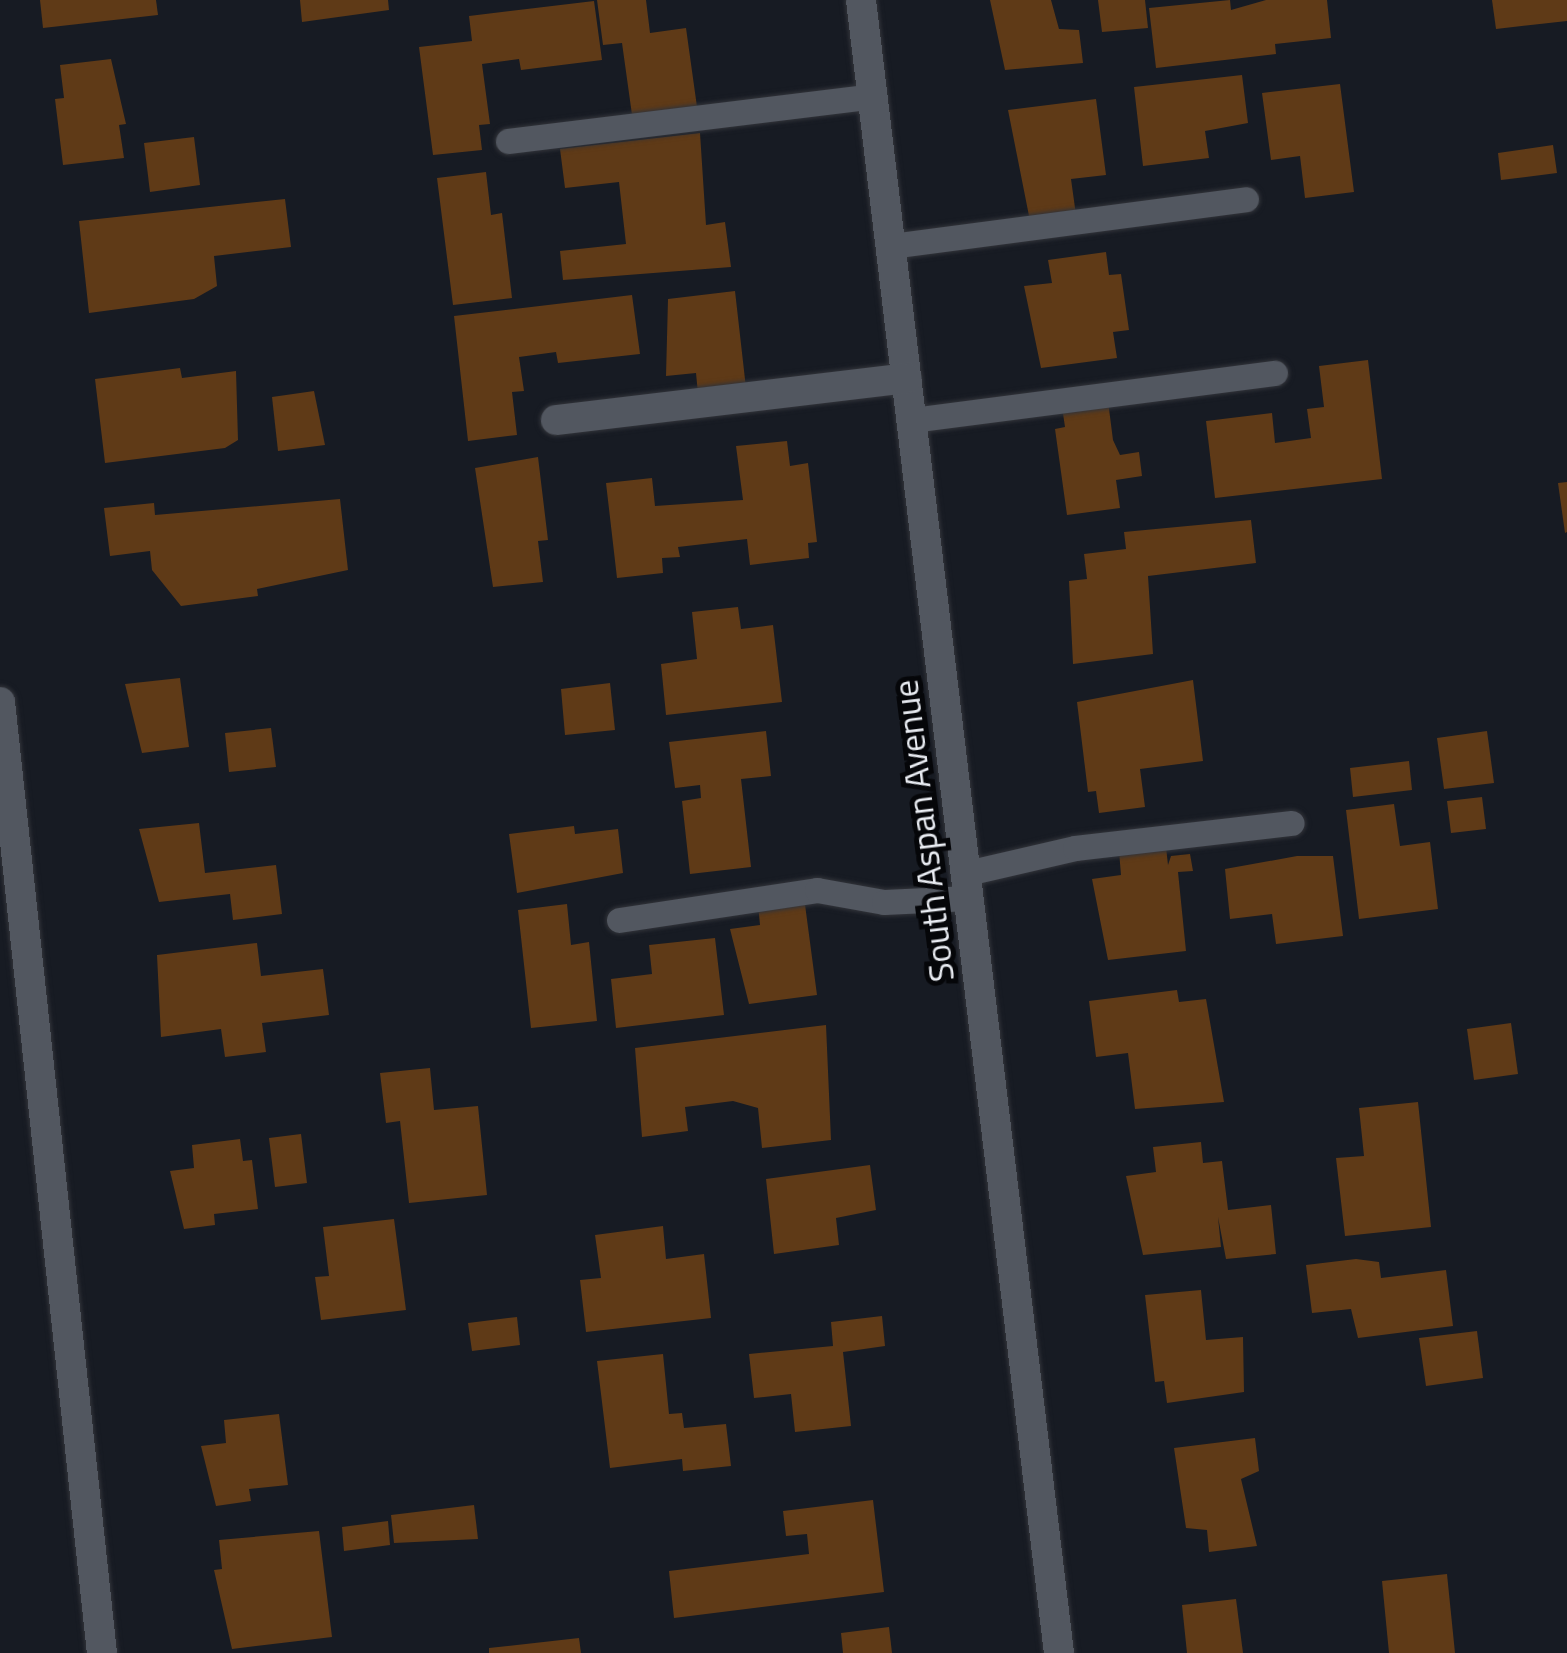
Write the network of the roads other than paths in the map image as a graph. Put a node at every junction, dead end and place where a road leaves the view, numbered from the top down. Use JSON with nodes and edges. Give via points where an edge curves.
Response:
{"nodes":[{"id":1,"x":861,"y":0,"type":"edge"},
{"id":2,"x":872,"y":96,"type":"junction"},
{"id":3,"x":508,"y":141,"type":"dead end"},
{"id":4,"x":1246,"y":199,"type":"dead end"},
{"id":5,"x":891,"y":246,"type":"junction"},
{"id":6,"x":1275,"y":373,"type":"dead end"},
{"id":7,"x":906,"y":378,"type":"junction"},
{"id":8,"x":556,"y":420,"type":"dead end"},
{"id":9,"x":912,"y":420,"type":"junction"},
{"id":10,"x":0,"y":702,"type":"edge"},
{"id":11,"x":1292,"y":823,"type":"dead end"},
{"id":12,"x":968,"y":885,"type":"junction"},
{"id":13,"x":619,"y":920,"type":"dead end"},
{"id":14,"x":102,"y":1653,"type":"edge"},
{"id":15,"x":1059,"y":1653,"type":"edge"}],
"edges":[{"from":1,"to":2,"type":"street","name":"South Aspan Avenue"},
{"from":2,"to":3,"type":"lane"},
{"from":2,"to":5,"type":"street","name":"South Aspan Avenue"},
{"from":4,"to":5,"type":"lane"},
{"from":5,"to":7,"type":"street","name":"South Aspan Avenue"},
{"from":6,"to":9,"type":"lane"},
{"from":7,"to":8,"type":"street"},
{"from":7,"to":9,"type":"street","name":"South Aspan Avenue"},
{"from":9,"to":12,"type":"street","name":"South Aspan Avenue"},
{"from":10,"to":14,"type":"street"},
{"from":11,"to":12,"type":"lane","via":[[1075,848]]},
{"from":12,"to":13,"type":"lane","via":[[884,902],[817,890]]},
{"from":12,"to":15,"type":"street","name":"South Aspan Avenue"}]}
